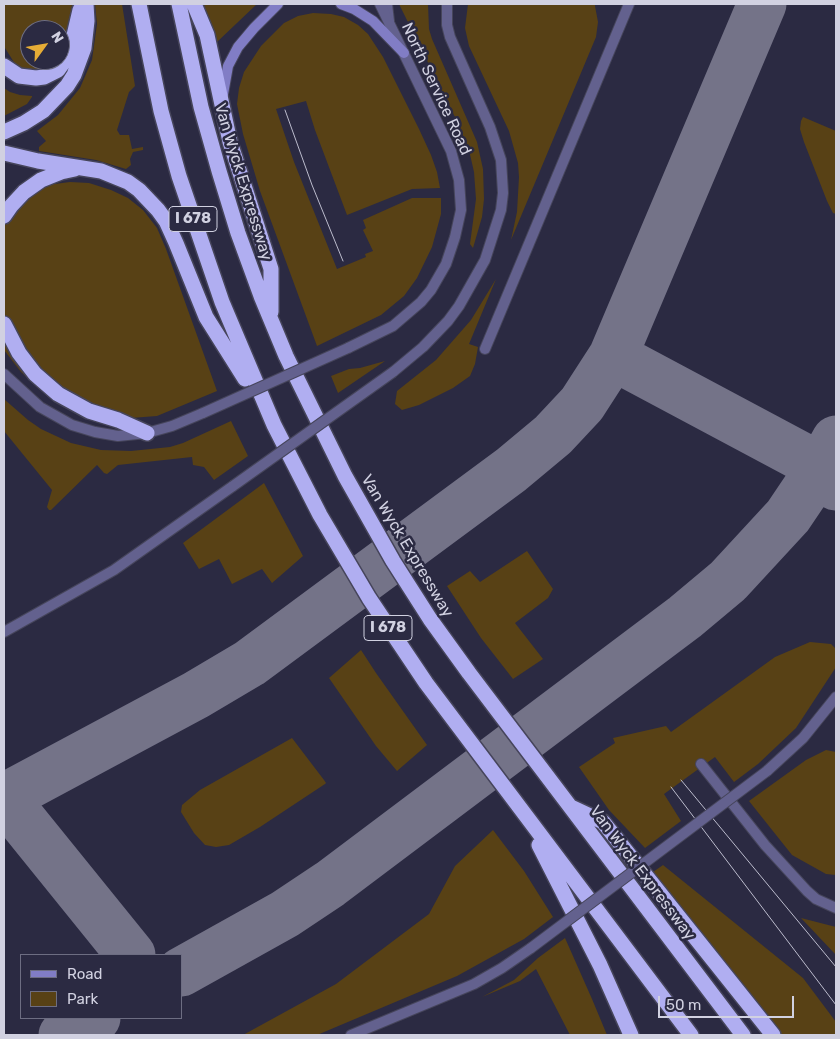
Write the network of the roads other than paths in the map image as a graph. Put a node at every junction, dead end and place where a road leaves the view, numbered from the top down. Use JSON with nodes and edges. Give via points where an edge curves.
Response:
{"nodes":[{"id":1,"x":81,"y":4,"type":"edge"},
{"id":2,"x":86,"y":4,"type":"edge"},
{"id":3,"x":139,"y":4,"type":"edge"},
{"id":4,"x":179,"y":4,"type":"edge"},
{"id":5,"x":194,"y":4,"type":"edge"},
{"id":6,"x":341,"y":4,"type":"edge"},
{"id":7,"x":380,"y":4,"type":"edge"},
{"id":8,"x":387,"y":4,"type":"edge"},
{"id":9,"x":447,"y":4,"type":"edge"},
{"id":10,"x":629,"y":4,"type":"edge"},
{"id":11,"x":279,"y":5,"type":"edge"},
{"id":12,"x":389,"y":22,"type":"junction"},
{"id":13,"x":404,"y":53,"type":"junction"},
{"id":14,"x":4,"y":66,"type":"edge"},
{"id":15,"x":221,"y":102,"type":"junction"},
{"id":16,"x":4,"y":132,"type":"edge"},
{"id":17,"x":4,"y":153,"type":"edge"},
{"id":18,"x":84,"y":168,"type":"junction"},
{"id":19,"x":4,"y":216,"type":"edge"},
{"id":20,"x":271,"y":319,"type":"junction"},
{"id":21,"x":4,"y":324,"type":"edge"},
{"id":22,"x":485,"y":349,"type":"dead end"},
{"id":23,"x":4,"y":374,"type":"edge"},
{"id":24,"x":274,"y":425,"type":"junction"},
{"id":25,"x":147,"y":433,"type":"junction"},
{"id":26,"x":4,"y":632,"type":"edge"},
{"id":27,"x":835,"y":701,"type":"edge"},
{"id":28,"x":701,"y":764,"type":"dead end"},
{"id":29,"x":569,"y":806,"type":"junction"},
{"id":30,"x":526,"y":817,"type":"junction"},
{"id":31,"x":836,"y":908,"type":"edge"},
{"id":32,"x":351,"y":1035,"type":"edge"},
{"id":33,"x":631,"y":1035,"type":"edge"},
{"id":34,"x":690,"y":1035,"type":"edge"},
{"id":35,"x":743,"y":1035,"type":"edge"},
{"id":36,"x":773,"y":1035,"type":"edge"}],
"edges":[{"from":1,"to":14,"type":"highway","via":[[72,44],[58,70],[36,78],[19,76]]},
{"from":2,"to":16,"type":"highway","via":[[84,48],[67,86],[43,111]]},
{"from":3,"to":24,"type":"highway","number":"I 678","via":[[161,111],[185,194],[222,302]]},
{"from":4,"to":20,"type":"highway","name":"Van Wyck Expressway","number":"I 678","via":[[219,172]]},
{"from":5,"to":15,"type":"highway","via":[[207,34]]},
{"from":6,"to":13,"type":"street","via":[[368,17]]},
{"from":7,"to":12,"type":"street","name":"North Service Road"},
{"from":8,"to":12,"type":"street"},
{"from":9,"to":26,"type":"street","bridge":true,"via":[[450,37],[497,145],[503,176],[501,210],[485,260],[460,306],[423,347],[393,372],[114,570]]},
{"from":10,"to":22,"type":"street"},
{"from":11,"to":15,"type":"street","via":[[245,38],[233,56]]},
{"from":12,"to":13,"type":"street","name":"North Service Road"},
{"from":13,"to":25,"type":"street","name":"North Service Road","bridge":true,"via":[[444,135],[456,165],[461,195],[459,222],[446,264],[431,290],[393,326],[203,413]]},
{"from":15,"to":20,"type":"highway","via":[[271,269]]},
{"from":17,"to":18,"type":"highway"},
{"from":18,"to":19,"type":"highway","via":[[42,180],[24,192]]},
{"from":18,"to":24,"type":"highway","via":[[101,170],[128,182],[158,210],[172,232],[206,317]]},
{"from":20,"to":29,"type":"highway","name":"Van Wyck Expressway","number":"I 678","via":[[345,476],[393,561],[468,673]]},
{"from":21,"to":25,"type":"highway","via":[[19,353],[35,374],[58,394],[89,411]]},
{"from":23,"to":25,"type":"street","name":"North Service Road","via":[[40,407],[72,424],[118,436]]},
{"from":24,"to":30,"type":"highway","number":"I 678","via":[[320,515],[369,598],[426,684]]},
{"from":27,"to":32,"type":"street","bridge":true,"via":[[803,738],[767,771],[531,948],[474,984]]},
{"from":28,"to":31,"type":"street","via":[[789,873],[816,899]]},
{"from":29,"to":35,"type":"highway","name":"Van Wyck Expressway","number":"I 678"},
{"from":29,"to":36,"type":"highway","via":[[603,822]]},
{"from":30,"to":33,"type":"highway"},
{"from":30,"to":34,"type":"highway","number":"I 678"}]}
